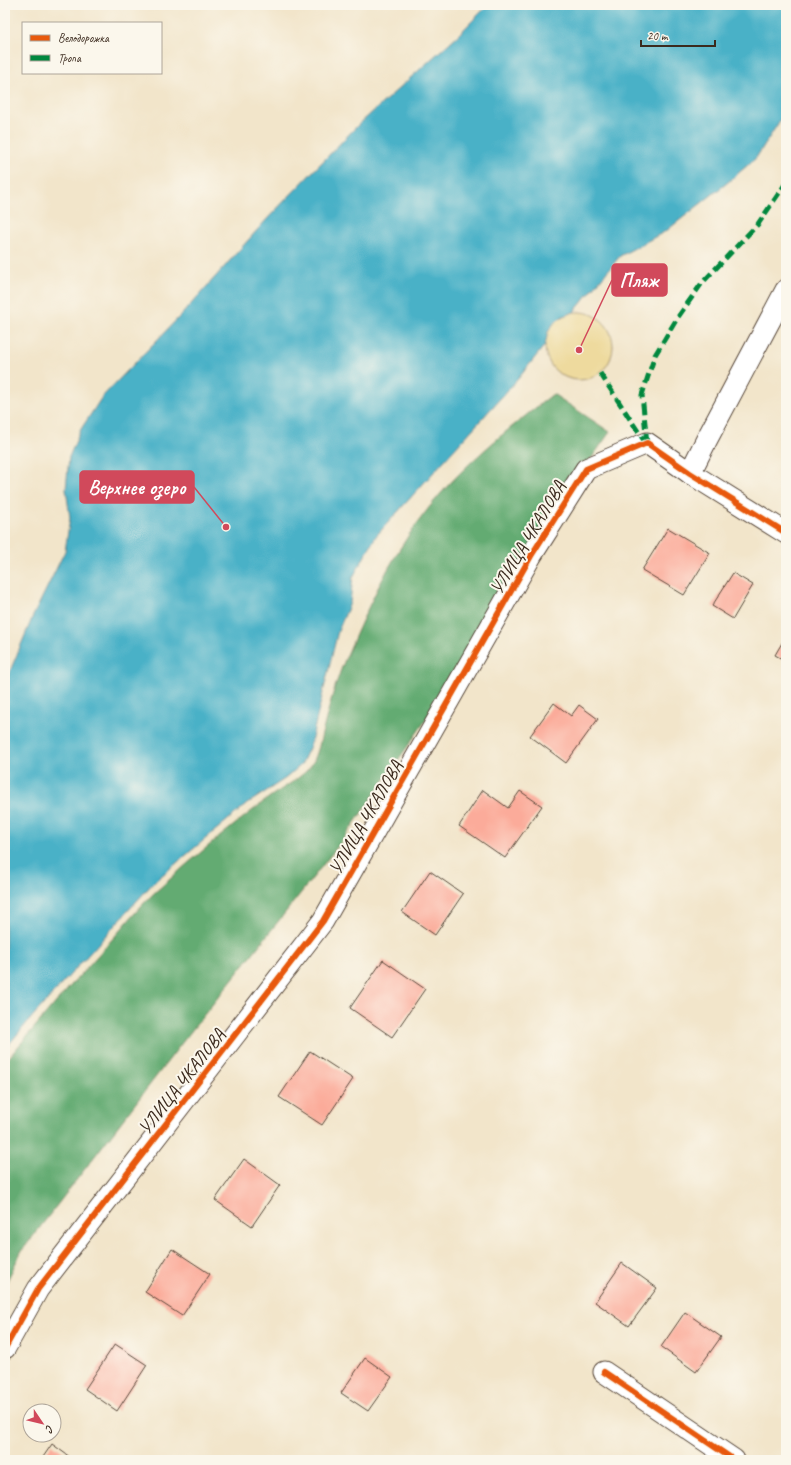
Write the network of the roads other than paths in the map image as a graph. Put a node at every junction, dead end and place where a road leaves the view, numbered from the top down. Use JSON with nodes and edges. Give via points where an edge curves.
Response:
{"nodes":[{"id":1,"x":786,"y":290,"type":"edge"},
{"id":2,"x":690,"y":474,"type":"junction"},
{"id":3,"x":786,"y":533,"type":"edge"},
{"id":4,"x":5,"y":1348,"type":"edge"},
{"id":5,"x":604,"y":1372,"type":"dead end"},
{"id":6,"x":734,"y":1460,"type":"edge"}],
"edges":[{"from":1,"to":2,"type":"street"},
{"from":2,"to":3,"type":"street","name":"УЛИЦА ЧКАЛОВА"},
{"from":2,"to":4,"type":"street","name":"УЛИЦА ЧКАЛОВА","via":[[647,443],[586,469],[531,556],[323,921],[38,1289]]},
{"from":5,"to":6,"type":"street"}]}
